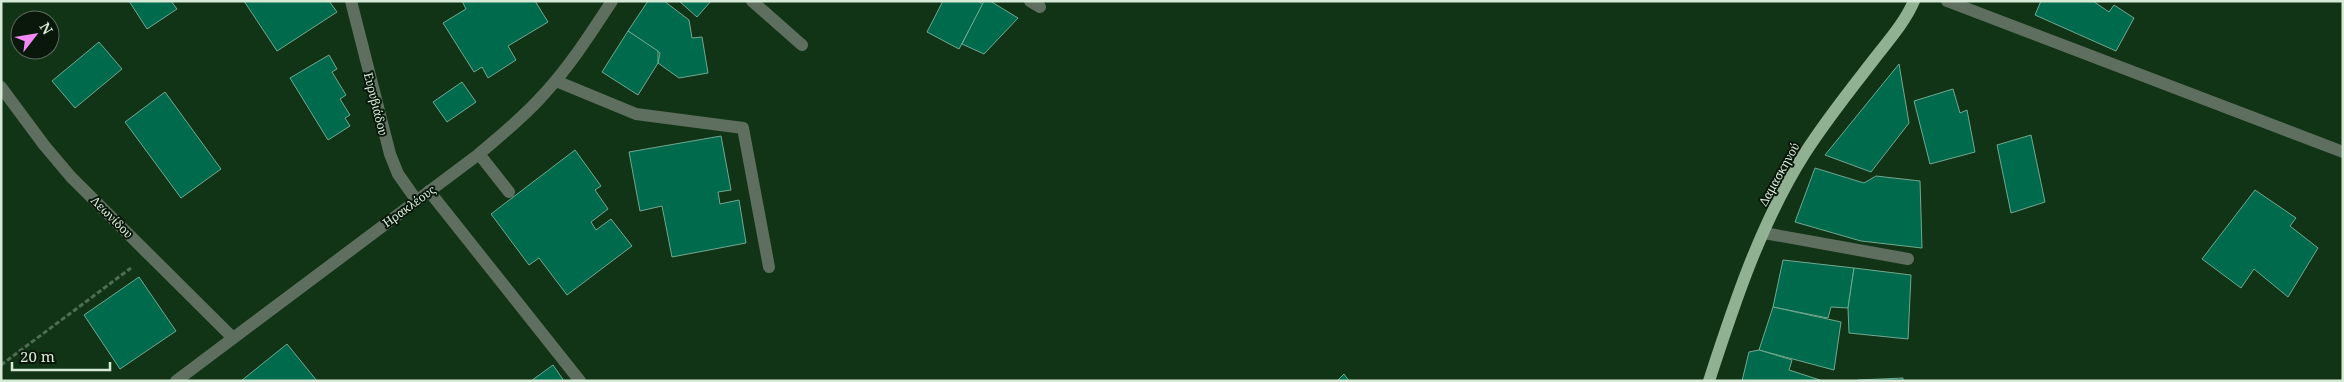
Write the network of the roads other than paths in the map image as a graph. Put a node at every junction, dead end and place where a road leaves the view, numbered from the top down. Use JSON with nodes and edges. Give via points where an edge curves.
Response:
{"nodes":[{"id":1,"x":351,"y":1,"type":"edge"},
{"id":2,"x":612,"y":1,"type":"edge"},
{"id":3,"x":752,"y":1,"type":"edge"},
{"id":4,"x":1914,"y":1,"type":"edge"},
{"id":5,"x":1947,"y":1,"type":"edge"},
{"id":6,"x":802,"y":45,"type":"dead end"},
{"id":7,"x":556,"y":81,"type":"junction"},
{"id":8,"x":1,"y":87,"type":"edge"},
{"id":9,"x":2343,"y":152,"type":"edge"},
{"id":10,"x":479,"y":154,"type":"junction"},
{"id":11,"x":429,"y":191,"type":"junction"},
{"id":12,"x":509,"y":192,"type":"dead end"},
{"id":13,"x":416,"y":200,"type":"junction"},
{"id":14,"x":1764,"y":233,"type":"junction"},
{"id":15,"x":1908,"y":259,"type":"dead end"},
{"id":16,"x":768,"y":267,"type":"dead end"},
{"id":17,"x":234,"y":338,"type":"junction"},
{"id":18,"x":176,"y":381,"type":"edge"},
{"id":19,"x":580,"y":381,"type":"edge"},
{"id":20,"x":1709,"y":381,"type":"edge"}],
"edges":[{"from":1,"to":13,"type":"street","name":"Ευρυβιάδου","via":[[390,154],[398,174]]},
{"from":2,"to":7,"type":"street","name":"Ηρακλέους"},
{"from":3,"to":6,"type":"street"},
{"from":4,"to":14,"type":"main road","name":"Δαμασκηνού","via":[[1805,153]]},
{"from":5,"to":9,"type":"street"},
{"from":7,"to":10,"type":"street","name":"Ηρακλέους"},
{"from":7,"to":16,"type":"street","via":[[636,114],[742,128]]},
{"from":8,"to":17,"type":"street","name":"Λεωνίδου","via":[[60,164]]},
{"from":10,"to":11,"type":"street","name":"Ηρακλέους"},
{"from":10,"to":12,"type":"street"},
{"from":11,"to":13,"type":"street","name":"Ηρακλέους"},
{"from":11,"to":19,"type":"street"},
{"from":13,"to":17,"type":"street","name":"Ηρακλέους"},
{"from":14,"to":15,"type":"street"},
{"from":14,"to":20,"type":"main road","name":"Δαμασκηνού"},
{"from":17,"to":18,"type":"street","name":"Ηρακλέους"}]}
